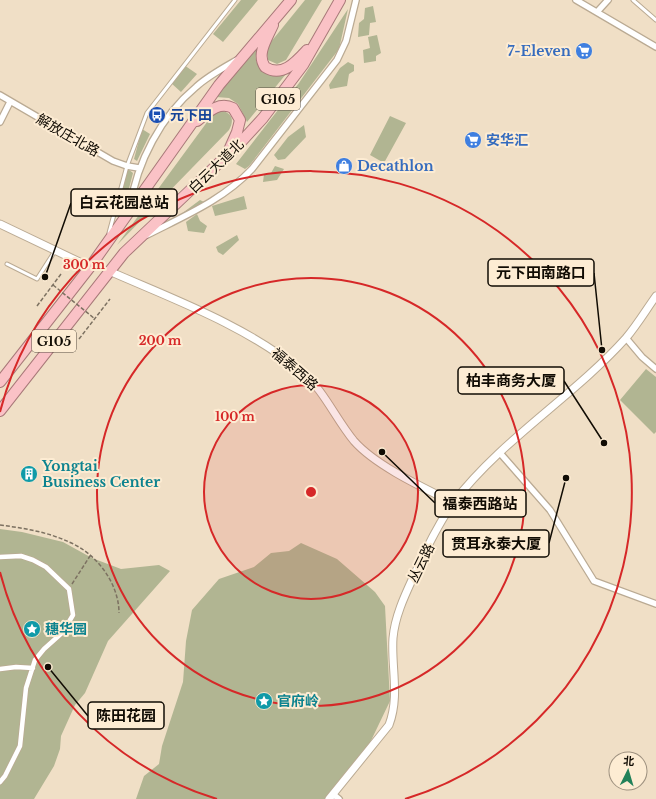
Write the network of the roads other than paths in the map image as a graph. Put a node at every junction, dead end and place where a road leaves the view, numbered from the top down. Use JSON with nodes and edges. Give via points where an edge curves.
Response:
{"nodes":[{"id":1,"x":235,"y":0,"type":"edge"},
{"id":2,"x":291,"y":0,"type":"edge"},
{"id":3,"x":340,"y":0,"type":"edge"},
{"id":4,"x":356,"y":0,"type":"edge"},
{"id":5,"x":576,"y":0,"type":"edge"},
{"id":6,"x":608,"y":0,"type":"edge"},
{"id":7,"x":633,"y":0,"type":"edge"},
{"id":8,"x":597,"y":12,"type":"junction"},
{"id":9,"x":277,"y":16,"type":"junction"},
{"id":10,"x":656,"y":20,"type":"edge"},
{"id":11,"x":321,"y":34,"type":"junction"},
{"id":12,"x":656,"y":47,"type":"edge"},
{"id":13,"x":242,"y":57,"type":"junction"},
{"id":14,"x":0,"y":96,"type":"edge"},
{"id":15,"x":10,"y":102,"type":"junction"},
{"id":16,"x":0,"y":122,"type":"edge"},
{"id":17,"x":187,"y":129,"type":"junction"},
{"id":18,"x":225,"y":157,"type":"junction"},
{"id":19,"x":126,"y":166,"type":"junction"},
{"id":20,"x":139,"y":168,"type":"junction"},
{"id":21,"x":129,"y":214,"type":"junction"},
{"id":22,"x":0,"y":224,"type":"edge"},
{"id":23,"x":134,"y":242,"type":"junction"},
{"id":24,"x":106,"y":245,"type":"junction"},
{"id":25,"x":55,"y":251,"type":"junction"},
{"id":26,"x":6,"y":264,"type":"dead end"},
{"id":27,"x":90,"y":267,"type":"junction"},
{"id":28,"x":109,"y":272,"type":"junction"},
{"id":29,"x":655,"y":300,"type":"edge"},
{"id":30,"x":626,"y":338,"type":"junction"},
{"id":31,"x":656,"y":369,"type":"edge"},
{"id":32,"x":0,"y":382,"type":"edge"},
{"id":33,"x":0,"y":411,"type":"edge"},
{"id":34,"x":500,"y":453,"type":"junction"},
{"id":35,"x":454,"y":503,"type":"junction"},
{"id":36,"x":0,"y":557,"type":"edge"},
{"id":37,"x":656,"y":604,"type":"edge"},
{"id":38,"x":33,"y":668,"type":"junction"},
{"id":39,"x":0,"y":669,"type":"edge"},
{"id":40,"x":0,"y":782,"type":"edge"},
{"id":41,"x":331,"y":796,"type":"edge"},
{"id":42,"x":339,"y":799,"type":"edge"}],
"edges":[{"from":1,"to":19,"type":"lane","via":[[153,103],[144,118]]},
{"from":2,"to":9,"type":"highway","number":"G105"},
{"from":3,"to":11,"type":"highway","name":"白云大道北","number":"G105"},
{"from":4,"to":23,"type":"street","via":[[346,41],[337,60],[252,169],[236,185],[201,208]]},
{"from":5,"to":8,"type":"street"},
{"from":6,"to":8,"type":"street"},
{"from":7,"to":10,"type":"lane"},
{"from":8,"to":12,"type":"street"},
{"from":9,"to":11,"type":"highway","via":[[260,59],[268,70],[282,70],[292,65]]},
{"from":9,"to":13,"type":"highway","number":"G105"},
{"from":11,"to":18,"type":"highway","name":"白云大道北","number":"G105","via":[[303,65],[273,106],[254,130]]},
{"from":13,"to":17,"type":"highway","number":"G105"},
{"from":13,"to":20,"type":"street","via":[[203,81],[182,100],[156,137]]},
{"from":14,"to":15,"type":"street","name":"解放庄北路"},
{"from":15,"to":16,"type":"street"},
{"from":15,"to":19,"type":"street","name":"解放庄北路"},
{"from":17,"to":18,"type":"highway","via":[[217,107],[222,105],[233,108],[238,115],[239,126]]},
{"from":17,"to":21,"type":"highway","number":"G105"},
{"from":18,"to":23,"type":"highway","name":"白云大道北","number":"G105"},
{"from":19,"to":20,"type":"street","name":"解放庄北路"},
{"from":19,"to":24,"type":"lane"},
{"from":20,"to":21,"type":"street"},
{"from":21,"to":24,"type":"highway","number":"G105"},
{"from":22,"to":25,"type":"street"},
{"from":23,"to":28,"type":"highway","name":"白云大道北","number":"G105"},
{"from":24,"to":27,"type":"highway","number":"G105"},
{"from":25,"to":26,"type":"lane","via":[[37,279]]},
{"from":25,"to":27,"type":"street"},
{"from":27,"to":32,"type":"highway","number":"G105"},
{"from":28,"to":33,"type":"highway","name":"白云大道北","number":"G105"},
{"from":28,"to":35,"type":"street","name":"福泰西路","via":[[258,339],[314,383],[342,426],[365,451],[422,487]]},
{"from":29,"to":30,"type":"street","name":"丛云路"},
{"from":30,"to":31,"type":"street"},
{"from":30,"to":34,"type":"street","name":"丛云路"},
{"from":34,"to":35,"type":"street","name":"丛云路"},
{"from":34,"to":37,"type":"street","via":[[550,510],[594,581]]},
{"from":35,"to":41,"type":"street","name":"丛云路","via":[[417,568],[397,619],[393,638],[394,710],[389,725]]},
{"from":36,"to":38,"type":"street","via":[[21,556],[34,560],[59,578],[69,589],[72,615],[63,632],[35,660]]},
{"from":38,"to":39,"type":"street"},
{"from":38,"to":40,"type":"street","via":[[26,688],[20,746]]},
{"from":41,"to":42,"type":"street"}]}
